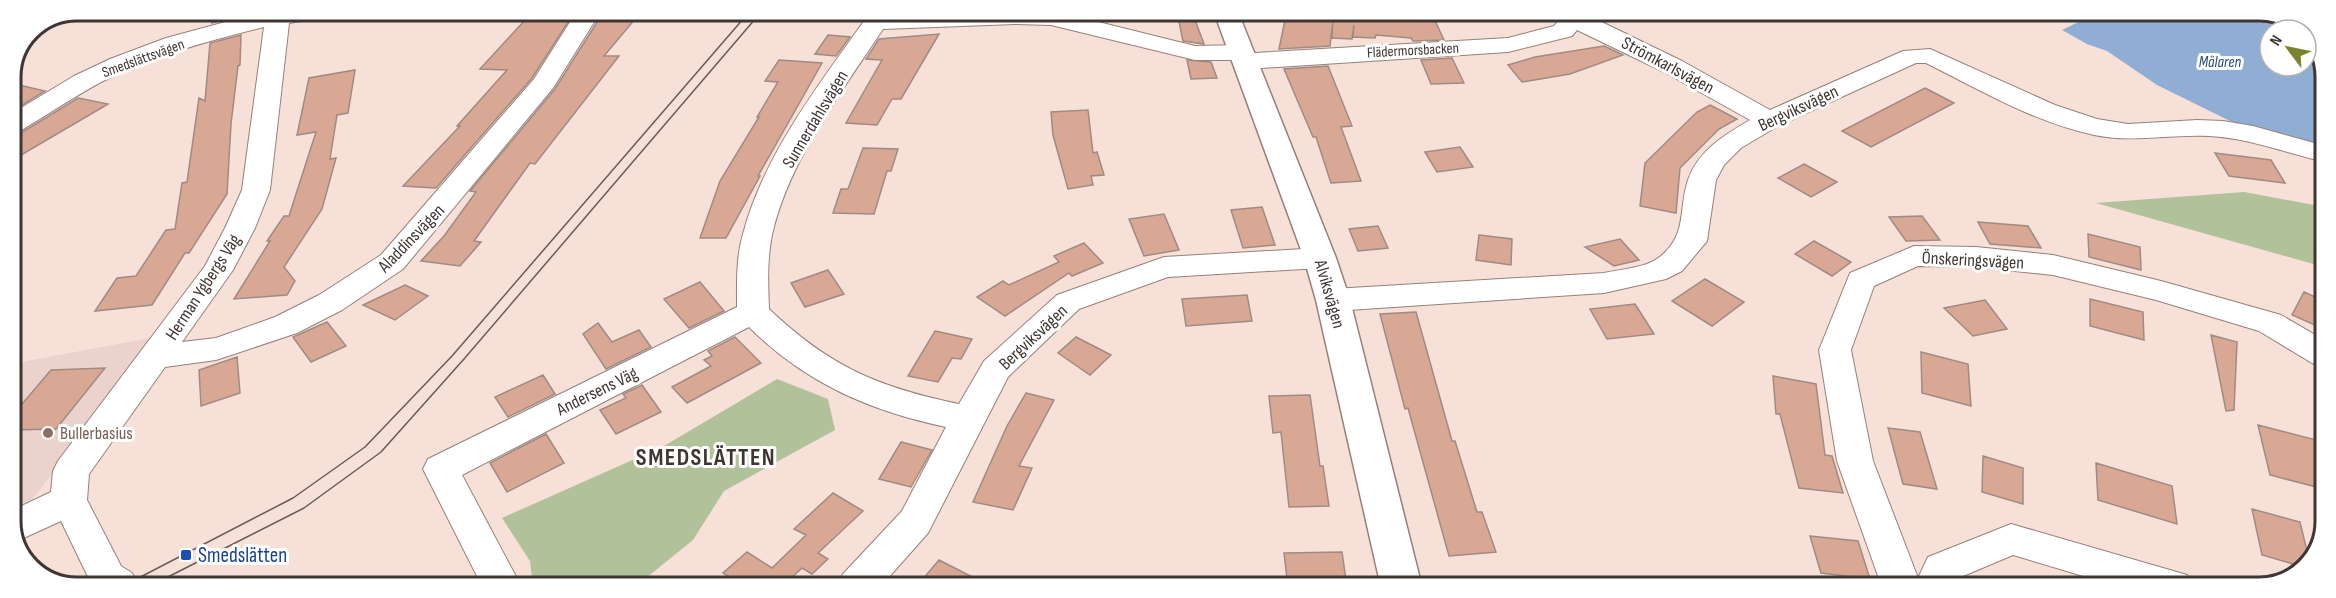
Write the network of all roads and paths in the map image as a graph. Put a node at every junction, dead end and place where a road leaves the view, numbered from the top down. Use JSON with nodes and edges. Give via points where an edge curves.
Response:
{"nodes":[{"id":1,"x":257,"y":21,"type":"edge"},
{"id":2,"x":276,"y":21,"type":"edge"},
{"id":3,"x":582,"y":21,"type":"edge"},
{"id":4,"x":876,"y":21,"type":"edge"},
{"id":5,"x":1064,"y":21,"type":"edge"},
{"id":6,"x":1230,"y":21,"type":"edge"},
{"id":7,"x":1568,"y":21,"type":"edge"},
{"id":8,"x":1581,"y":21,"type":"edge"},
{"id":9,"x":1244,"y":57,"type":"junction"},
{"id":10,"x":21,"y":119,"type":"edge"},
{"id":11,"x":1769,"y":120,"type":"junction"},
{"id":12,"x":2315,"y":151,"type":"edge"},
{"id":13,"x":1320,"y":258,"type":"junction"},
{"id":14,"x":1333,"y":300,"type":"junction"},
{"id":15,"x":753,"y":312,"type":"junction"},
{"id":16,"x":2315,"y":350,"type":"edge"},
{"id":17,"x":156,"y":357,"type":"junction"},
{"id":18,"x":968,"y":418,"type":"junction"},
{"id":19,"x":69,"y":500,"type":"junction"},
{"id":20,"x":21,"y":523,"type":"edge"},
{"id":21,"x":102,"y":577,"type":"edge"},
{"id":22,"x":497,"y":577,"type":"edge"},
{"id":23,"x":865,"y":577,"type":"edge"},
{"id":24,"x":1400,"y":577,"type":"edge"},
{"id":25,"x":1898,"y":577,"type":"edge"},
{"id":26,"x":1938,"y":577,"type":"edge"},
{"id":27,"x":2139,"y":577,"type":"edge"}],
"edges":[{"from":1,"to":10,"type":"street","name":"Smedslättsvägen","via":[[147,54],[94,76]]},
{"from":2,"to":17,"type":"street","name":"Herman Ygbergs Väg","via":[[256,190],[218,270]]},
{"from":3,"to":17,"type":"street","name":"Aladdinsvägen","via":[[544,83],[392,262],[327,306],[253,339]]},
{"from":4,"to":15,"type":"street","name":"Sunnerdahlsvägen","via":[[793,148],[763,215],[752,265]]},
{"from":5,"to":9,"type":"street","name":"Flädermorsbacken","via":[[1195,53]]},
{"from":6,"to":9,"type":"street","name":"Alviksvägen"},
{"from":7,"to":9,"type":"street","name":"Flädermorsbacken","via":[[1563,31],[1508,45]]},
{"from":8,"to":11,"type":"street","name":"Strömkarlsvägen","via":[[1677,68]]},
{"from":9,"to":13,"type":"street","name":"Alviksvägen"},
{"from":11,"to":12,"type":"street","name":"Bergviksvägen","via":[[1920,55],[1930,56],[2065,119],[2090,126],[2118,132],[2208,128],[2243,132]]},
{"from":11,"to":14,"type":"street","name":"Bergviksvägen","via":[[1731,142],[1712,161],[1702,180],[1692,241],[1671,264],[1655,272],[1604,283]]},
{"from":13,"to":14,"type":"street","name":"Alviksvägen"},
{"from":13,"to":18,"type":"street","name":"Bergviksvägen","via":[[1164,267],[1068,302],[996,369]]},
{"from":14,"to":24,"type":"street","name":"Alviksvägen"},
{"from":15,"to":18,"type":"street","via":[[776,336],[824,372],[891,401]]},
{"from":15,"to":22,"type":"street","name":"Andersens Väg","via":[[441,469]]},
{"from":16,"to":25,"type":"street","name":"Önskeringsvägen","via":[[2270,323],[2053,265],[1976,257],[1914,256],[1861,280],[1835,350],[1855,461]]},
{"from":17,"to":19,"type":"street","name":"Herman Ygbergs Väg","via":[[71,471]]},
{"from":18,"to":23,"type":"street","name":"Bergviksvägen","via":[[915,522]]},
{"from":19,"to":20,"type":"street"},
{"from":19,"to":21,"type":"street"},
{"from":26,"to":27,"type":"street","via":[[1942,568],[2011,539]]}]}
